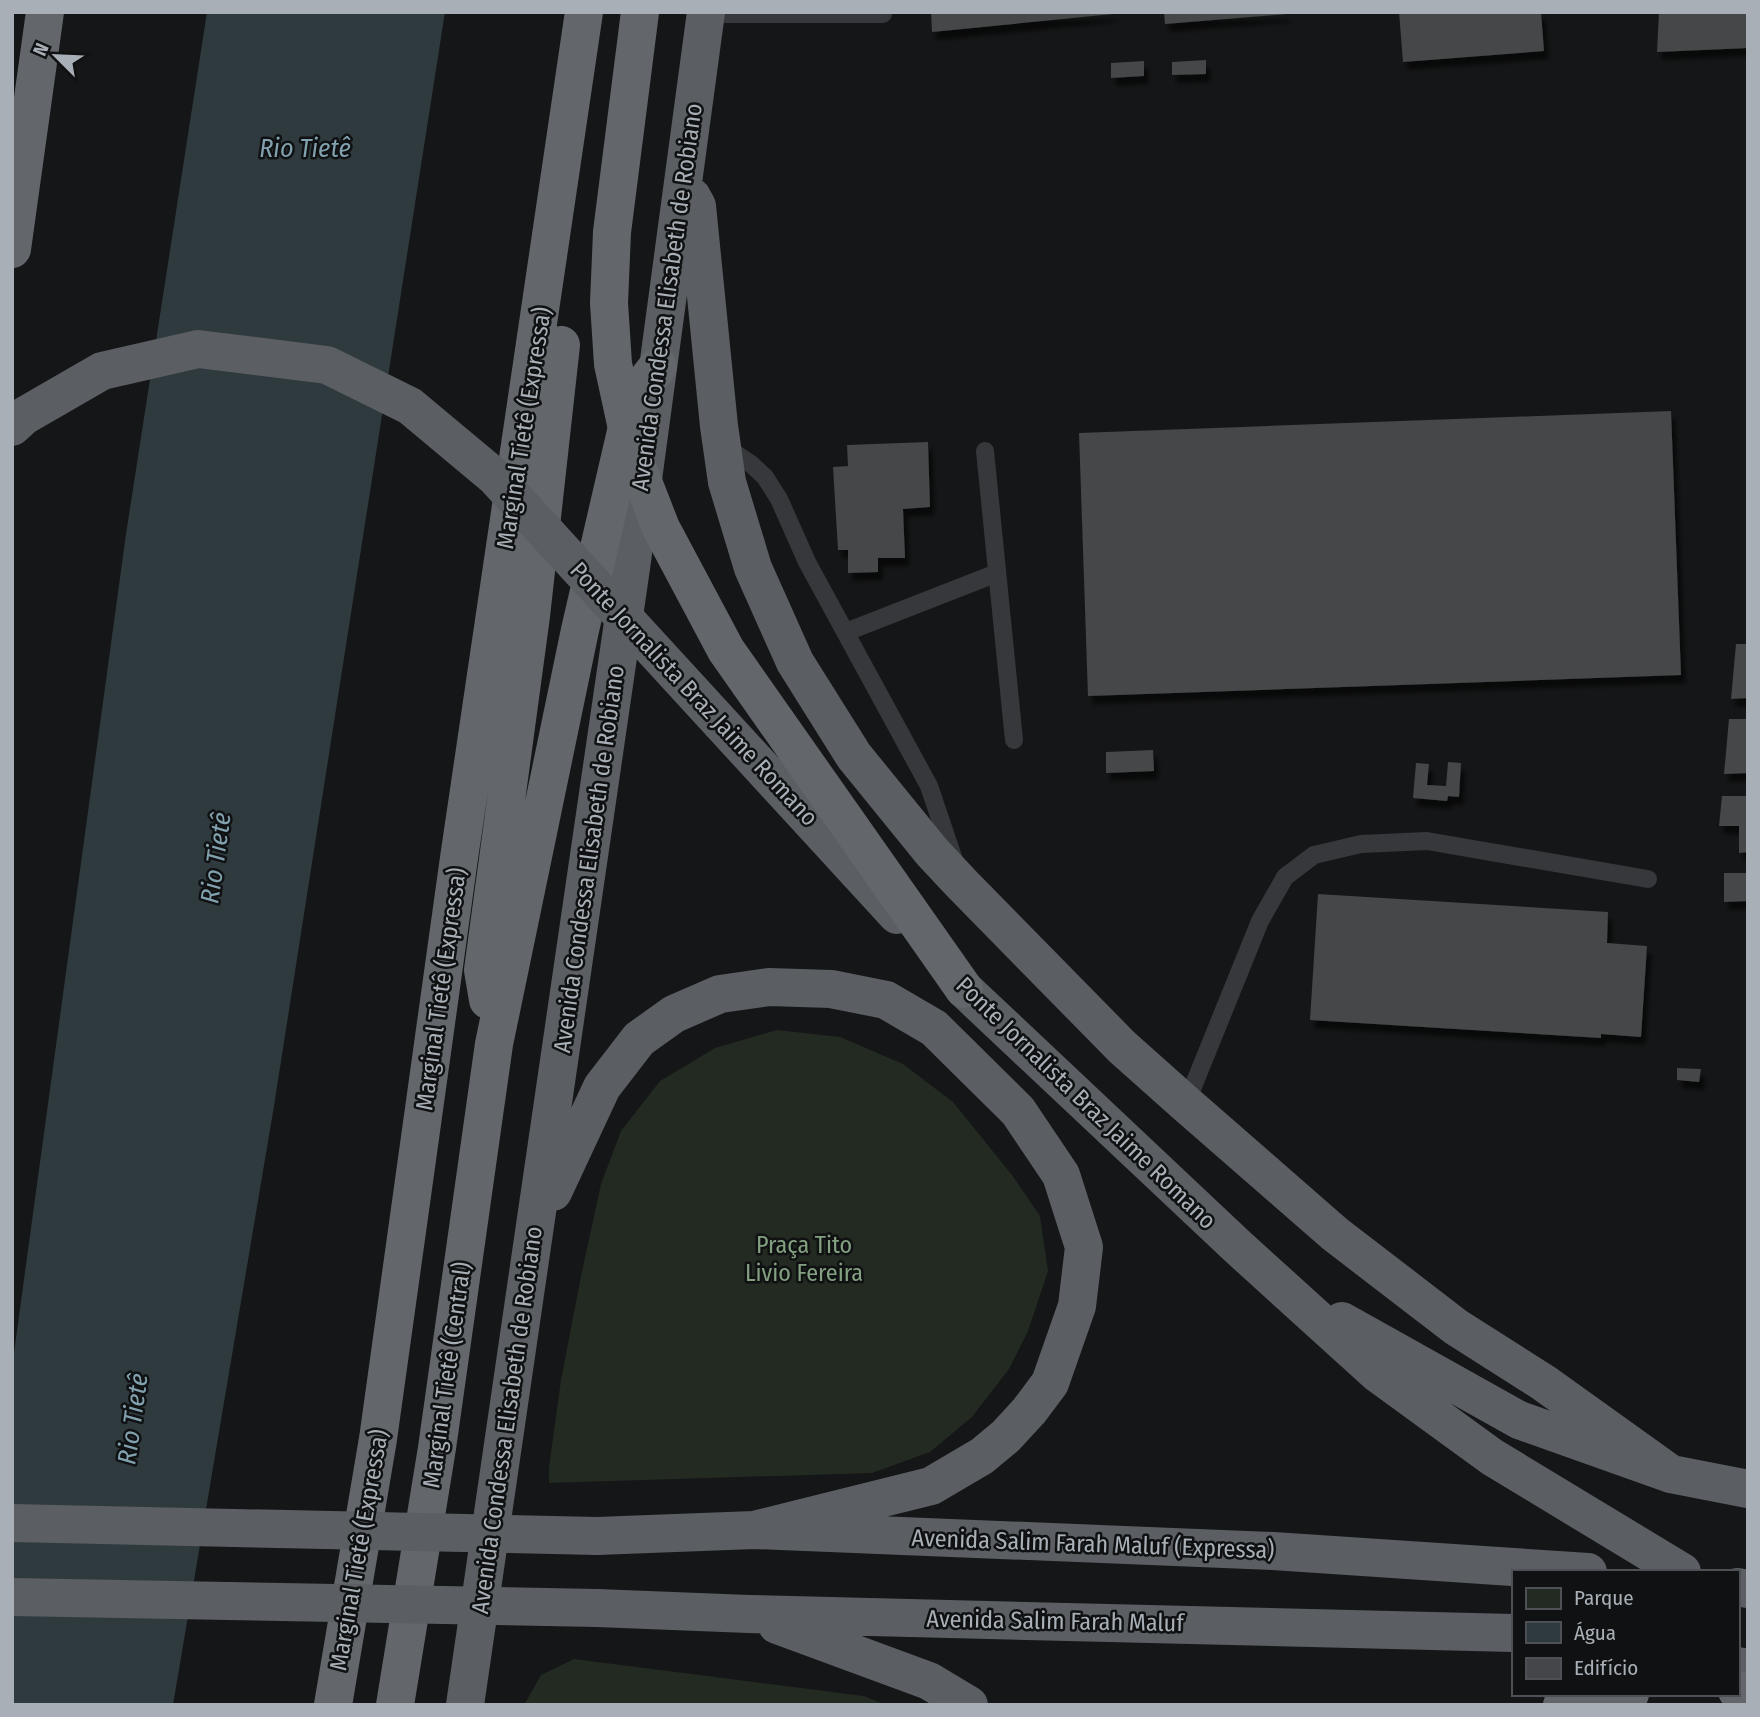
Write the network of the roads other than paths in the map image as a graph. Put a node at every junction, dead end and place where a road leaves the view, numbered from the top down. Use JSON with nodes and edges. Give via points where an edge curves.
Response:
{"nodes":[{"id":1,"x":45,"y":12,"type":"edge"},
{"id":2,"x":584,"y":12,"type":"edge"},
{"id":3,"x":640,"y":12,"type":"edge"},
{"id":4,"x":883,"y":12,"type":"edge"},
{"id":5,"x":705,"y":13,"type":"edge"},
{"id":6,"x":683,"y":178,"type":"junction"},
{"id":7,"x":12,"y":249,"type":"edge"},
{"id":8,"x":547,"y":273,"type":"junction"},
{"id":9,"x":658,"y":366,"type":"junction"},
{"id":10,"x":12,"y":427,"type":"edge"},
{"id":11,"x":722,"y":444,"type":"junction"},
{"id":12,"x":985,"y":451,"type":"dead end"},
{"id":13,"x":997,"y":573,"type":"junction"},
{"id":14,"x":846,"y":632,"type":"junction"},
{"id":15,"x":1014,"y":740,"type":"dead end"},
{"id":16,"x":1648,"y":879,"type":"dead end"},
{"id":17,"x":961,"y":883,"type":"junction"},
{"id":18,"x":964,"y":989,"type":"junction"},
{"id":19,"x":494,"y":1044,"type":"junction"},
{"id":20,"x":1186,"y":1104,"type":"junction"},
{"id":21,"x":536,"y":1229,"type":"junction"},
{"id":22,"x":1279,"y":1285,"type":"junction"},
{"id":23,"x":1671,"y":1474,"type":"junction"},
{"id":24,"x":1748,"y":1489,"type":"edge"},
{"id":25,"x":12,"y":1523,"type":"edge"},
{"id":26,"x":754,"y":1530,"type":"junction"},
{"id":27,"x":1558,"y":1570,"type":"edge"},
{"id":28,"x":1679,"y":1570,"type":"edge"},
{"id":29,"x":12,"y":1597,"type":"edge"},
{"id":30,"x":748,"y":1614,"type":"junction"},
{"id":31,"x":1512,"y":1633,"type":"edge"},
{"id":32,"x":1618,"y":1696,"type":"edge"},
{"id":33,"x":333,"y":1705,"type":"edge"},
{"id":34,"x":395,"y":1705,"type":"edge"},
{"id":35,"x":465,"y":1705,"type":"edge"},
{"id":36,"x":969,"y":1705,"type":"edge"},
{"id":37,"x":1562,"y":1705,"type":"edge"}],
"edges":[{"from":1,"to":7,"type":"highway"},
{"from":2,"to":8,"type":"highway","name":"Marginal Tietê (Expressa)"},
{"from":3,"to":18,"type":"highway","bridge":true,"via":[[612,232],[609,303],[613,364],[633,456],[661,528],[726,650]]},
{"from":4,"to":5,"type":"lane"},
{"from":5,"to":6,"type":"highway","name":"Avenida Condessa Elisabeth de Robiano"},
{"from":6,"to":9,"type":"highway","name":"Avenida Condessa Elisabeth de Robiano"},
{"from":6,"to":11,"type":"highway","via":[[697,206]]},
{"from":8,"to":19,"type":"highway","name":"Marginal Tietê (Expressa)","via":[[562,342],[483,970]]},
{"from":8,"to":33,"type":"highway","name":"Marginal Tietê (Expressa)","via":[[459,858],[379,1439]]},
{"from":9,"to":19,"type":"highway","via":[[634,397],[580,630]]},
{"from":9,"to":21,"type":"highway","name":"Avenida Condessa Elisabeth de Robiano"},
{"from":10,"to":18,"type":"highway","name":"Ponte Jornalista Braz Jaime Romano","bridge":true,"via":[[102,371],[198,349],[327,365],[410,406],[495,477]]},
{"from":11,"to":14,"type":"lane","via":[[765,477]]},
{"from":11,"to":17,"type":"highway","via":[[727,482],[753,568],[795,662],[854,756]]},
{"from":12,"to":13,"type":"lane"},
{"from":13,"to":14,"type":"lane"},
{"from":13,"to":15,"type":"lane"},
{"from":14,"to":17,"type":"lane","via":[[929,786]]},
{"from":16,"to":20,"type":"lane","via":[[1427,841],[1361,844],[1314,855],[1285,877],[1260,921]]},
{"from":17,"to":20,"type":"highway","via":[[1122,1047]]},
{"from":18,"to":22,"type":"highway","name":"Ponte Jornalista Braz Jaime Romano"},
{"from":19,"to":34,"type":"highway","name":"Marginal Tietê (Central)"},
{"from":20,"to":23,"type":"highway","via":[[1335,1234],[1445,1318]]},
{"from":21,"to":26,"type":"highway","via":[[602,1087],[639,1039],[674,1014],[720,994],[769,988],[831,989],[886,1000],[934,1028],[1018,1111],[1062,1175],[1084,1247],[1077,1306],[1050,1383],[1006,1436],[931,1486]]},
{"from":21,"to":35,"type":"highway","name":"Avenida Condessa Elisabeth de Robiano"},
{"from":22,"to":23,"type":"highway","via":[[1519,1420]]},
{"from":22,"to":28,"type":"highway","via":[[1378,1374],[1492,1457]]},
{"from":23,"to":24,"type":"highway"},
{"from":25,"to":26,"type":"highway","name":"Avenida Salim Farah Maluf (Expressa)","bridge":true,"via":[[597,1536]]},
{"from":26,"to":27,"type":"highway","name":"Avenida Salim Farah Maluf (Expressa)","via":[[1273,1551]]},
{"from":29,"to":30,"type":"highway","name":"Avenida Salim Farah Maluf","bridge":true},
{"from":30,"to":31,"type":"highway","name":"Avenida Salim Farah Maluf"},
{"from":30,"to":36,"type":"highway","via":[[929,1681]]},
{"from":32,"to":37,"type":"highway"}]}
